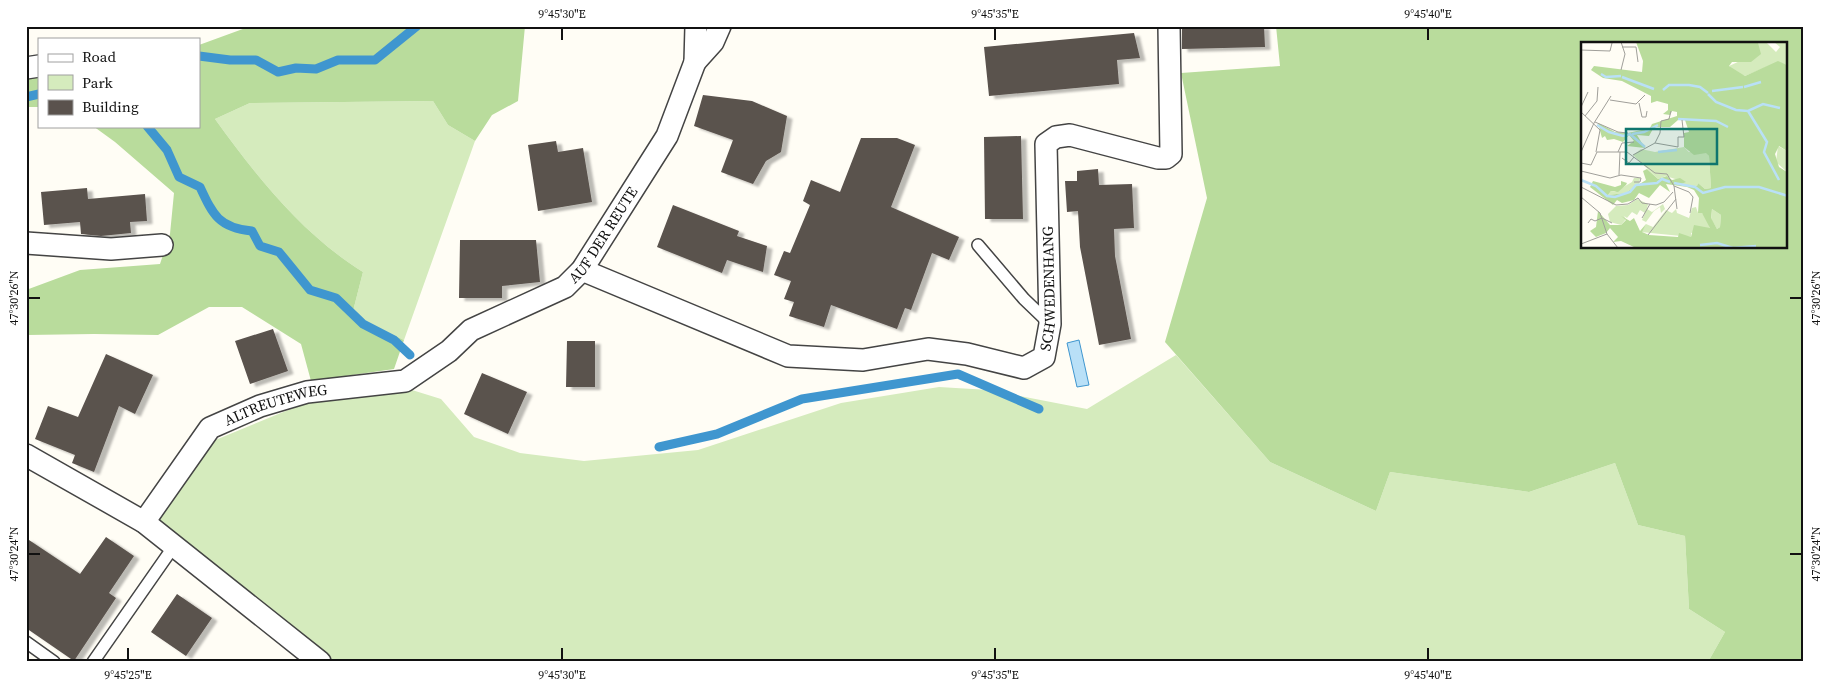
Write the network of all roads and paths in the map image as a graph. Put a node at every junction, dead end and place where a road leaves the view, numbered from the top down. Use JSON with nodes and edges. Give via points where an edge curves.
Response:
{"nodes":[{"id":1,"x":696,"y":26,"type":"edge"},
{"id":2,"x":720,"y":26,"type":"edge"},
{"id":3,"x":1169,"y":26,"type":"edge"},
{"id":4,"x":695,"y":62,"type":"junction"},
{"id":5,"x":26,"y":243,"type":"edge"},
{"id":6,"x":162,"y":245,"type":"dead end"},
{"id":7,"x":978,"y":245,"type":"dead end"},
{"id":8,"x":582,"y":270,"type":"junction"},
{"id":9,"x":1050,"y":324,"type":"junction"},
{"id":10,"x":449,"y":351,"type":"joint"},
{"id":11,"x":26,"y":455,"type":"edge"},
{"id":12,"x":144,"y":522,"type":"junction"},
{"id":13,"x":174,"y":546,"type":"junction"},
{"id":14,"x":26,"y":642,"type":"edge"},
{"id":15,"x":54,"y":662,"type":"edge"},
{"id":16,"x":93,"y":662,"type":"edge"},
{"id":17,"x":320,"y":662,"type":"edge"}],
"edges":[{"from":1,"to":4,"type":"street","name":"AUF DER REUTE"},
{"from":2,"to":4,"type":"street","name":"AUF DER REUTE","via":[[713,42]]},
{"from":3,"to":9,"type":"street","name":"SCHWEDENHANG","via":[[1171,154],[1158,158],[1070,135],[1056,137],[1046,144]]},
{"from":4,"to":8,"type":"street","name":"AUF DER REUTE","via":[[667,136]]},
{"from":5,"to":6,"type":"street","via":[[112,249]]},
{"from":7,"to":9,"type":"lane","via":[[1024,300]]},
{"from":8,"to":9,"type":"street","name":"SCHWEDENHANG","via":[[788,356],[863,360],[928,349],[967,354],[1024,368],[1044,357]]},
{"from":8,"to":10,"type":"street","name":"AUF DER REUTE","via":[[565,287],[471,330]]},
{"from":10,"to":12,"type":"street","name":"ALTREUTEWEG","via":[[405,381],[307,392],[260,406],[210,428]]},
{"from":11,"to":12,"type":"street"},
{"from":12,"to":13,"type":"street"},
{"from":13,"to":16,"type":"lane"},
{"from":13,"to":17,"type":"street"},
{"from":14,"to":15,"type":"lane"}]}
